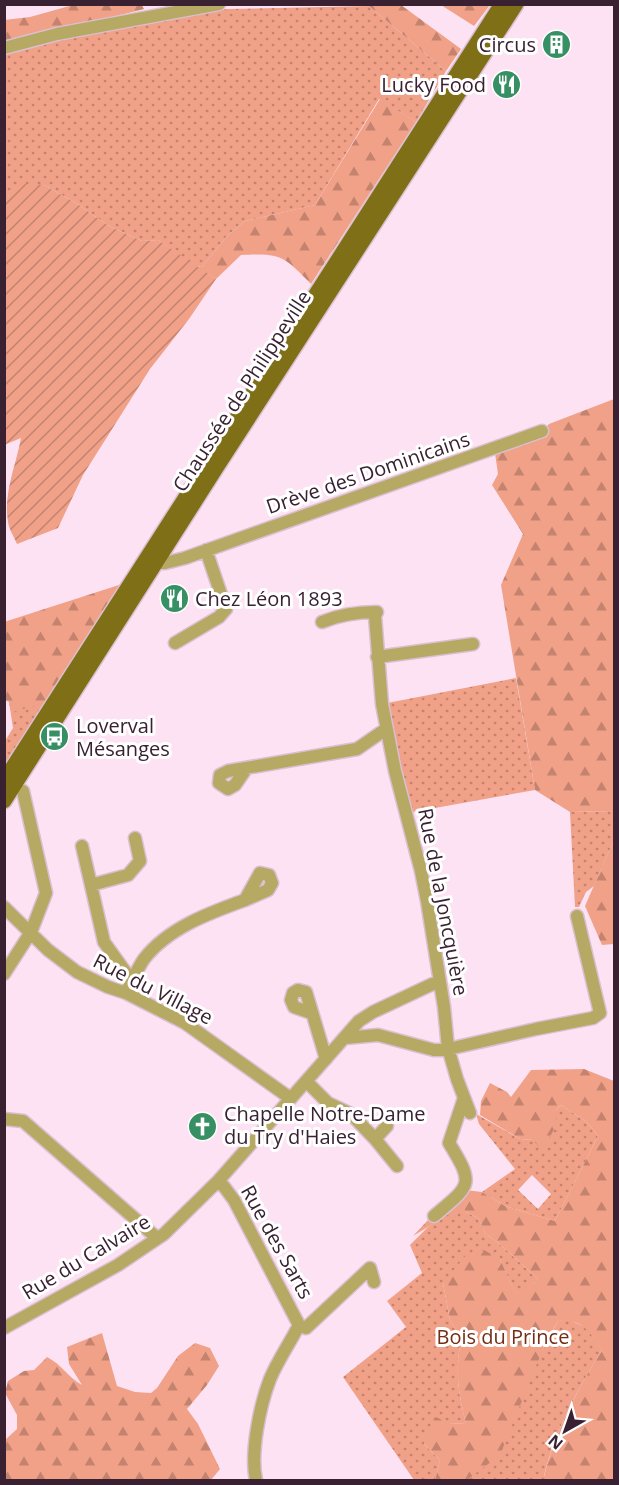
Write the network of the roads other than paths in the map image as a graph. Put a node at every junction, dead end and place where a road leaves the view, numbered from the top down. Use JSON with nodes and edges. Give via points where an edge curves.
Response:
{"nodes":[{"id":1,"x":219,"y":4,"type":"edge"},
{"id":2,"x":502,"y":4,"type":"edge"},
{"id":3,"x":516,"y":4,"type":"edge"},
{"id":4,"x":4,"y":48,"type":"edge"},
{"id":5,"x":542,"y":431,"type":"dead end"},
{"id":6,"x":206,"y":550,"type":"junction"},
{"id":7,"x":156,"y":563,"type":"junction"},
{"id":8,"x":322,"y":622,"type":"dead end"},
{"id":9,"x":175,"y":643,"type":"dead end"},
{"id":10,"x":473,"y":645,"type":"dead end"},
{"id":11,"x":377,"y":657,"type":"junction"},
{"id":12,"x":386,"y":729,"type":"junction"},
{"id":13,"x":246,"y":769,"type":"dead end"},
{"id":14,"x":4,"y":781,"type":"edge"},
{"id":15,"x":23,"y":791,"type":"dead end"},
{"id":16,"x":4,"y":801,"type":"edge"},
{"id":17,"x":135,"y":838,"type":"dead end"},
{"id":18,"x":82,"y":846,"type":"dead end"},
{"id":19,"x":90,"y":885,"type":"junction"},
{"id":20,"x":245,"y":900,"type":"dead end"},
{"id":21,"x":4,"y":907,"type":"edge"},
{"id":22,"x":577,"y":916,"type":"dead end"},
{"id":23,"x":31,"y":932,"type":"junction"},
{"id":24,"x":4,"y":974,"type":"edge"},
{"id":25,"x":439,"y":981,"type":"junction"},
{"id":26,"x":129,"y":987,"type":"junction"},
{"id":27,"x":311,"y":1012,"type":"dead end"},
{"id":28,"x":345,"y":1038,"type":"junction"},
{"id":29,"x":448,"y":1048,"type":"junction"},
{"id":30,"x":326,"y":1059,"type":"junction"},
{"id":31,"x":306,"y":1081,"type":"junction"},
{"id":32,"x":290,"y":1098,"type":"junction"},
{"id":33,"x":464,"y":1098,"type":"junction"},
{"id":34,"x":470,"y":1113,"type":"dead end"},
{"id":35,"x":4,"y":1119,"type":"edge"},
{"id":36,"x":387,"y":1126,"type":"dead end"},
{"id":37,"x":375,"y":1139,"type":"junction"},
{"id":38,"x":397,"y":1166,"type":"dead end"},
{"id":39,"x":219,"y":1179,"type":"junction"},
{"id":40,"x":434,"y":1216,"type":"dead end"},
{"id":41,"x":157,"y":1238,"type":"junction"},
{"id":42,"x":374,"y":1282,"type":"dead end"},
{"id":43,"x":299,"y":1325,"type":"junction"},
{"id":44,"x":4,"y":1328,"type":"edge"},
{"id":45,"x":256,"y":1480,"type":"edge"}],
"edges":[{"from":1,"to":4,"type":"street","via":[[57,34]]},
{"from":2,"to":14,"type":"main road","name":"Chaussée de Philippeville"},
{"from":3,"to":7,"type":"main road","name":"Chaussée de Philippeville"},
{"from":5,"to":6,"type":"street","name":"Drève des Dominicains"},
{"from":6,"to":7,"type":"street","name":"Drève des Dominicains"},
{"from":6,"to":9,"type":"street","via":[[226,609],[219,618]]},
{"from":7,"to":16,"type":"main road","name":"Chaussée de Philippeville"},
{"from":8,"to":11,"type":"street","name":"Rue de la Joncquière","via":[[338,615],[377,612]]},
{"from":10,"to":11,"type":"street"},
{"from":11,"to":12,"type":"street","name":"Rue de la Joncquière"},
{"from":12,"to":13,"type":"street","via":[[357,749]]},
{"from":12,"to":25,"type":"street","name":"Rue de la Joncquière","via":[[421,871]]},
{"from":15,"to":23,"type":"street","via":[[46,893]]},
{"from":17,"to":19,"type":"street","via":[[140,861],[128,875]]},
{"from":18,"to":19,"type":"street"},
{"from":19,"to":26,"type":"street","via":[[104,942]]},
{"from":20,"to":26,"type":"street","via":[[211,912],[169,935],[144,959]]},
{"from":21,"to":23,"type":"street","name":"Rue du Village"},
{"from":22,"to":29,"type":"street","via":[[600,1013],[592,1018]]},
{"from":23,"to":24,"type":"street"},
{"from":23,"to":26,"type":"street","name":"Rue du Village","via":[[77,972],[108,987]]},
{"from":25,"to":28,"type":"street","name":"Rue du Calvaire","via":[[373,1012]]},
{"from":25,"to":29,"type":"street","name":"Rue de la Joncquière"},
{"from":26,"to":32,"type":"street","name":"Rue du Village"},
{"from":27,"to":30,"type":"street"},
{"from":28,"to":29,"type":"street","via":[[378,1035],[434,1050]]},
{"from":28,"to":30,"type":"street","name":"Rue du Calvaire"},
{"from":29,"to":33,"type":"street"},
{"from":30,"to":31,"type":"street","name":"Rue du Calvaire"},
{"from":31,"to":32,"type":"street","name":"Rue du Calvaire"},
{"from":31,"to":37,"type":"street","via":[[328,1103],[351,1114]]},
{"from":32,"to":39,"type":"street","name":"Rue du Calvaire"},
{"from":33,"to":34,"type":"street"},
{"from":33,"to":40,"type":"street","via":[[449,1143],[467,1178],[465,1187]]},
{"from":35,"to":41,"type":"street","via":[[23,1121]]},
{"from":36,"to":37,"type":"street"},
{"from":37,"to":38,"type":"street"},
{"from":39,"to":41,"type":"street","name":"Rue du Calvaire"},
{"from":39,"to":43,"type":"street","name":"Rue des Sarts","via":[[234,1200]]},
{"from":41,"to":44,"type":"street","name":"Rue du Calvaire","via":[[118,1265]]},
{"from":42,"to":43,"type":"street","name":"Rue des Sarts","via":[[370,1268],[306,1328]]},
{"from":43,"to":45,"type":"street","name":"Rue des Sarts","via":[[270,1379],[264,1400],[256,1441]]}]}
